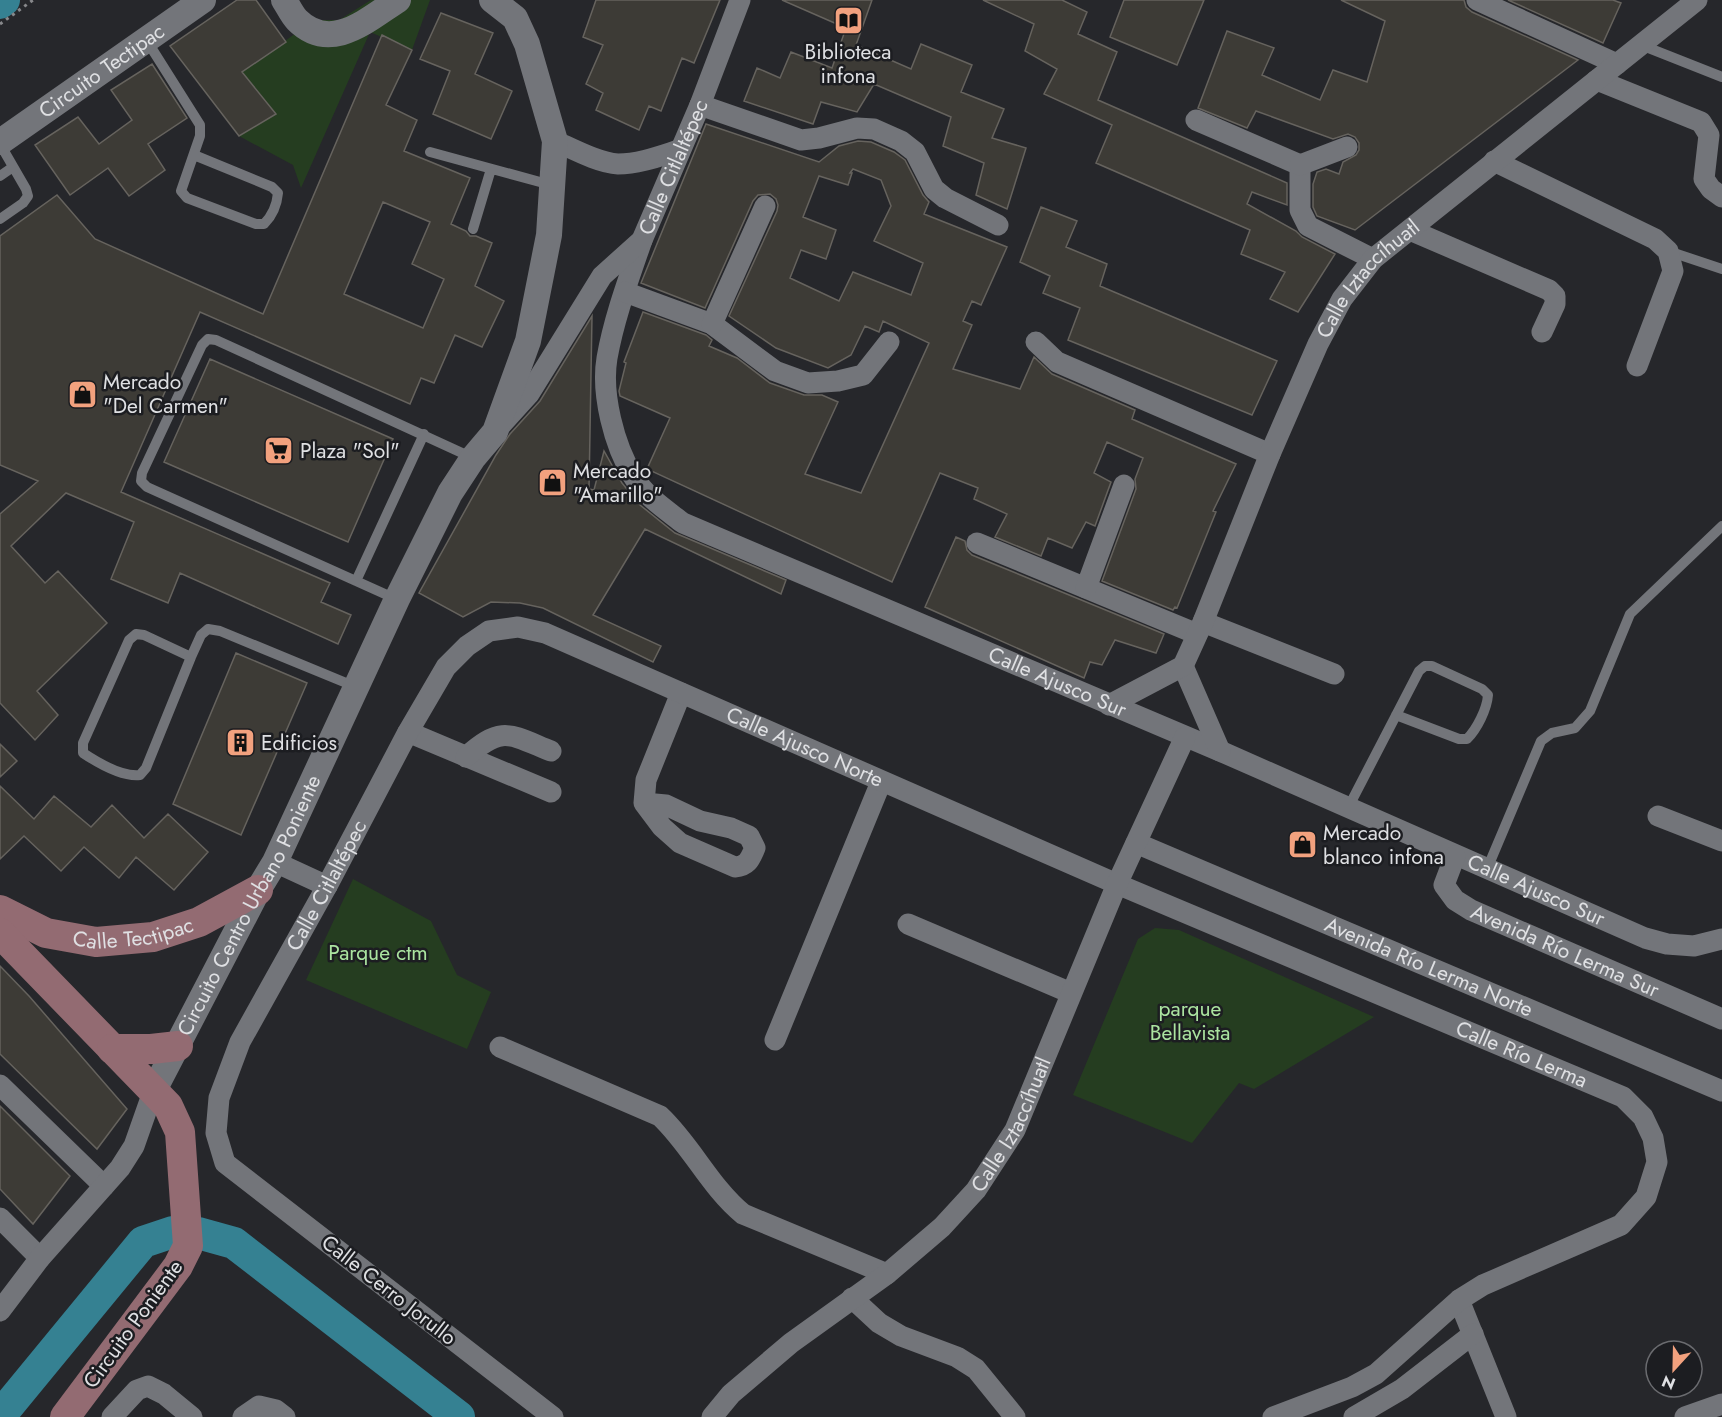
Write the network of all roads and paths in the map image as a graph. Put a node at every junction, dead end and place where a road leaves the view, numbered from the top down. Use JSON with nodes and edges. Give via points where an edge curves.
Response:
{"nodes":[{"id":1,"x":33,"y":0,"type":"edge"},
{"id":2,"x":204,"y":0,"type":"edge"},
{"id":3,"x":284,"y":0,"type":"edge"},
{"id":4,"x":398,"y":0,"type":"edge"},
{"id":5,"x":492,"y":0,"type":"edge"},
{"id":6,"x":740,"y":0,"type":"edge"},
{"id":7,"x":1477,"y":0,"type":"edge"},
{"id":8,"x":1697,"y":0,"type":"edge"},
{"id":9,"x":0,"y":24,"type":"edge"},
{"id":10,"x":147,"y":41,"type":"junction"},
{"id":11,"x":1641,"y":45,"type":"junction"},
{"id":12,"x":1617,"y":64,"type":"junction"},
{"id":13,"x":1722,"y":76,"type":"edge"},
{"id":14,"x":1597,"y":80,"type":"junction"},
{"id":15,"x":700,"y":105,"type":"junction"},
{"id":16,"x":1196,"y":120,"type":"dead end"},
{"id":17,"x":555,"y":141,"type":"junction"},
{"id":18,"x":0,"y":143,"type":"edge"},
{"id":19,"x":1347,"y":147,"type":"dead end"},
{"id":20,"x":679,"y":150,"type":"junction"},
{"id":21,"x":430,"y":152,"type":"dead end"},
{"id":22,"x":194,"y":155,"type":"junction"},
{"id":23,"x":644,"y":160,"type":"junction"},
{"id":24,"x":1494,"y":161,"type":"junction"},
{"id":25,"x":1300,"y":165,"type":"junction"},
{"id":26,"x":13,"y":167,"type":"junction"},
{"id":27,"x":491,"y":169,"type":"junction"},
{"id":28,"x":0,"y":176,"type":"edge"},
{"id":29,"x":666,"y":182,"type":"junction"},
{"id":30,"x":551,"y":185,"type":"junction"},
{"id":31,"x":1722,"y":197,"type":"edge"},
{"id":32,"x":765,"y":206,"type":"dead end"},
{"id":33,"x":0,"y":219,"type":"edge"},
{"id":34,"x":998,"y":225,"type":"dead end"},
{"id":35,"x":473,"y":229,"type":"dead end"},
{"id":36,"x":1410,"y":230,"type":"junction"},
{"id":37,"x":642,"y":240,"type":"junction"},
{"id":38,"x":1668,"y":251,"type":"junction"},
{"id":39,"x":1373,"y":259,"type":"junction"},
{"id":40,"x":1722,"y":269,"type":"edge"},
{"id":41,"x":625,"y":292,"type":"junction"},
{"id":42,"x":712,"y":324,"type":"junction"},
{"id":43,"x":1542,"y":332,"type":"dead end"},
{"id":44,"x":890,"y":342,"type":"dead end"},
{"id":45,"x":1036,"y":342,"type":"dead end"},
{"id":46,"x":1637,"y":366,"type":"dead end"},
{"id":47,"x":495,"y":432,"type":"junction"},
{"id":48,"x":424,"y":434,"type":"junction"},
{"id":49,"x":1270,"y":454,"type":"junction"},
{"id":50,"x":473,"y":458,"type":"junction"},
{"id":51,"x":1124,"y":485,"type":"dead end"},
{"id":52,"x":1722,"y":526,"type":"edge"},
{"id":53,"x":977,"y":543,"type":"dead end"},
{"id":54,"x":357,"y":581,"type":"junction"},
{"id":55,"x":1086,"y":588,"type":"junction"},
{"id":56,"x":396,"y":599,"type":"junction"},
{"id":57,"x":1200,"y":628,"type":"junction"},
{"id":58,"x":489,"y":631,"type":"joint"},
{"id":59,"x":191,"y":657,"type":"junction"},
{"id":60,"x":1183,"y":666,"type":"junction"},
{"id":61,"x":1334,"y":674,"type":"dead end"},
{"id":62,"x":357,"y":687,"type":"junction"},
{"id":63,"x":681,"y":693,"type":"junction"},
{"id":64,"x":1109,"y":705,"type":"junction"},
{"id":65,"x":1396,"y":715,"type":"junction"},
{"id":66,"x":408,"y":732,"type":"junction"},
{"id":67,"x":1185,"y":737,"type":"junction"},
{"id":68,"x":551,"y":751,"type":"dead end"},
{"id":69,"x":1220,"y":751,"type":"junction"},
{"id":70,"x":466,"y":757,"type":"junction"},
{"id":71,"x":881,"y":782,"type":"junction"},
{"id":72,"x":551,"y":792,"type":"dead end"},
{"id":73,"x":644,"y":803,"type":"junction"},
{"id":74,"x":1347,"y":808,"type":"junction"},
{"id":75,"x":1658,"y":816,"type":"dead end"},
{"id":76,"x":1722,"y":841,"type":"edge"},
{"id":77,"x":1136,"y":843,"type":"junction"},
{"id":78,"x":1455,"y":856,"type":"junction"},
{"id":79,"x":275,"y":862,"type":"junction"},
{"id":80,"x":1487,"y":869,"type":"junction"},
{"id":81,"x":1117,"y":884,"type":"junction"},
{"id":82,"x":327,"y":886,"type":"junction"},
{"id":83,"x":258,"y":890,"type":"junction"},
{"id":84,"x":1,"y":919,"type":"edge"},
{"id":85,"x":908,"y":924,"type":"dead end"},
{"id":86,"x":1722,"y":939,"type":"edge"},
{"id":87,"x":1071,"y":993,"type":"junction"},
{"id":88,"x":1722,"y":1019,"type":"edge"},
{"id":89,"x":775,"y":1040,"type":"dead end"},
{"id":90,"x":177,"y":1046,"type":"junction"},
{"id":91,"x":500,"y":1047,"type":"dead end"},
{"id":92,"x":112,"y":1049,"type":"junction"},
{"id":93,"x":0,"y":1086,"type":"edge"},
{"id":94,"x":1722,"y":1091,"type":"edge"},
{"id":95,"x":153,"y":1092,"type":"junction"},
{"id":96,"x":225,"y":1162,"type":"joint"},
{"id":97,"x":104,"y":1186,"type":"junction"},
{"id":98,"x":0,"y":1218,"type":"edge"},
{"id":99,"x":40,"y":1258,"type":"junction"},
{"id":100,"x":887,"y":1274,"type":"junction"},
{"id":101,"x":852,"y":1298,"type":"junction"},
{"id":102,"x":1460,"y":1300,"type":"junction"},
{"id":103,"x":0,"y":1311,"type":"edge"},
{"id":104,"x":1473,"y":1334,"type":"junction"},
{"id":105,"x":1722,"y":1404,"type":"edge"},
{"id":106,"x":251,"y":1412,"type":"edge"},
{"id":107,"x":65,"y":1417,"type":"edge"},
{"id":108,"x":112,"y":1417,"type":"edge"},
{"id":109,"x":192,"y":1417,"type":"edge"},
{"id":110,"x":285,"y":1417,"type":"edge"},
{"id":111,"x":553,"y":1417,"type":"edge"},
{"id":112,"x":712,"y":1417,"type":"edge"},
{"id":113,"x":1016,"y":1417,"type":"edge"},
{"id":114,"x":1273,"y":1417,"type":"edge"},
{"id":115,"x":1354,"y":1417,"type":"edge"},
{"id":116,"x":1506,"y":1417,"type":"edge"},
{"id":117,"x":1685,"y":1417,"type":"edge"}],
"edges":[{"from":1,"to":9,"type":"path"},
{"from":2,"to":10,"type":"street","name":"Circuito Tectipac"},
{"from":3,"to":4,"type":"street","via":[[310,30],[329,36],[350,31]]},
{"from":5,"to":17,"type":"street","via":[[515,18],[527,44]]},
{"from":6,"to":15,"type":"street","name":"Calle Citlaltépec"},
{"from":7,"to":12,"type":"street"},
{"from":8,"to":11,"type":"street","name":"Calle Iztaccíhuatl"},
{"from":10,"to":18,"type":"street","name":"Circuito Tectipac"},
{"from":10,"to":22,"type":"lane","via":[[200,125]]},
{"from":11,"to":12,"type":"street","name":"Calle Iztaccíhuatl"},
{"from":11,"to":13,"type":"lane"},
{"from":12,"to":14,"type":"street","name":"Calle Iztaccíhuatl"},
{"from":14,"to":24,"type":"street","name":"Calle Iztaccíhuatl"},
{"from":14,"to":31,"type":"street","via":[[1701,122],[1709,135],[1704,179]]},
{"from":15,"to":20,"type":"street","name":"Calle Citlaltépec"},
{"from":15,"to":34,"type":"street","via":[[801,140],[857,128],[874,129],[915,152],[934,189],[945,198]]},
{"from":16,"to":25,"type":"street"},
{"from":17,"to":23,"type":"street","via":[[617,164]]},
{"from":17,"to":30,"type":"street"},
{"from":18,"to":26,"type":"lane"},
{"from":19,"to":25,"type":"street"},
{"from":20,"to":23,"type":"street"},
{"from":20,"to":29,"type":"street","name":"Calle Citlaltépec"},
{"from":21,"to":27,"type":"lane"},
{"from":22,"to":22,"type":"lane","via":[[273,187],[278,201],[270,219],[256,224],[187,198],[181,191]]},
{"from":23,"to":29,"type":"street"},
{"from":24,"to":36,"type":"street","name":"Calle Iztaccíhuatl"},
{"from":24,"to":38,"type":"street","via":[[1655,239]]},
{"from":25,"to":39,"type":"street","via":[[1300,210],[1308,226]]},
{"from":26,"to":28,"type":"lane"},
{"from":26,"to":33,"type":"lane","via":[[28,196]]},
{"from":27,"to":30,"type":"lane"},
{"from":27,"to":35,"type":"lane"},
{"from":29,"to":37,"type":"street","name":"Calle Citlaltépec"},
{"from":30,"to":47,"type":"street","via":[[549,235],[528,341]]},
{"from":32,"to":42,"type":"street"},
{"from":36,"to":39,"type":"street","name":"Calle Iztaccíhuatl"},
{"from":36,"to":43,"type":"street","via":[[1549,290],[1555,296],[1555,304]]},
{"from":37,"to":41,"type":"street","name":"Calle Ajusco Sur"},
{"from":37,"to":47,"type":"street","name":"Calle Citlaltépec","via":[[602,276],[529,394]]},
{"from":38,"to":40,"type":"lane"},
{"from":38,"to":46,"type":"street","via":[[1673,271]]},
{"from":39,"to":49,"type":"street","name":"Calle Iztaccíhuatl","via":[[1342,299],[1318,344]]},
{"from":41,"to":42,"type":"street"},
{"from":41,"to":64,"type":"street","name":"Calle Ajusco Sur","via":[[607,359],[607,402],[618,443],[634,477],[655,501],[683,523]]},
{"from":42,"to":44,"type":"street","via":[[775,371],[808,383],[863,375]]},
{"from":45,"to":49,"type":"street","via":[[1057,362]]},
{"from":47,"to":50,"type":"street","name":"Circuito Centro Urbano Poniente"},
{"from":48,"to":50,"type":"lane"},
{"from":48,"to":54,"type":"lane"},
{"from":48,"to":54,"type":"lane","via":[[208,339],[142,473],[141,481],[147,487]]},
{"from":49,"to":57,"type":"street","name":"Calle Iztaccíhuatl"},
{"from":50,"to":56,"type":"street","name":"Circuito Centro Urbano Poniente","via":[[450,493]]},
{"from":51,"to":55,"type":"street"},
{"from":52,"to":80,"type":"lane","via":[[1630,614],[1590,711],[1575,728],[1552,733],[1541,741]]},
{"from":53,"to":55,"type":"street"},
{"from":54,"to":56,"type":"lane"},
{"from":55,"to":57,"type":"street"},
{"from":56,"to":62,"type":"street","name":"Circuito Centro Urbano Poniente"},
{"from":57,"to":60,"type":"street","name":"Calle Iztaccíhuatl"},
{"from":57,"to":61,"type":"street"},
{"from":58,"to":63,"type":"street","name":"Calle Ajusco Norte","via":[[518,627],[545,633]]},
{"from":58,"to":66,"type":"street","name":"Calle Citlaltépec","via":[[446,667]]},
{"from":59,"to":59,"type":"lane","via":[[147,768],[140,775],[132,776],[82,753],[129,640],[136,634],[144,635]]},
{"from":59,"to":62,"type":"lane","via":[[208,629]]},
{"from":60,"to":64,"type":"street"},
{"from":60,"to":69,"type":"street"},
{"from":62,"to":79,"type":"street","name":"Circuito Centro Urbano Poniente"},
{"from":63,"to":71,"type":"street","name":"Calle Ajusco Norte"},
{"from":63,"to":73,"type":"street","via":[[646,780]]},
{"from":64,"to":67,"type":"street","name":"Calle Ajusco Sur"},
{"from":65,"to":65,"type":"lane","via":[[1425,666],[1488,694],[1488,703],[1467,739],[1459,740]]},
{"from":65,"to":74,"type":"lane"},
{"from":66,"to":70,"type":"street"},
{"from":66,"to":82,"type":"street","name":"Calle Citlaltépec"},
{"from":67,"to":69,"type":"street","name":"Calle Ajusco Sur"},
{"from":67,"to":77,"type":"street","name":"Calle Iztaccíhuatl"},
{"from":68,"to":70,"type":"street","via":[[500,734]]},
{"from":69,"to":74,"type":"street","name":"Calle Ajusco Sur"},
{"from":70,"to":72,"type":"street"},
{"from":71,"to":81,"type":"street","name":"Calle Ajusco Norte"},
{"from":71,"to":89,"type":"street"},
{"from":73,"to":73,"type":"street","via":[[680,843],[735,867],[748,862],[755,848],[749,836],[731,828],[700,821],[666,805]]},
{"from":74,"to":78,"type":"street","name":"Calle Ajusco Sur"},
{"from":75,"to":76,"type":"street"},
{"from":77,"to":81,"type":"street","name":"Calle Iztaccíhuatl"},
{"from":77,"to":94,"type":"street","name":"Avenida Río Lerma Norte"},
{"from":78,"to":80,"type":"street","name":"Calle Ajusco Sur"},
{"from":78,"to":88,"type":"street","name":"Avenida Río Lerma Sur","via":[[1444,885],[1455,900],[1471,910]]},
{"from":79,"to":82,"type":"street"},
{"from":79,"to":83,"type":"street","name":"Circuito Centro Urbano Poniente"},
{"from":80,"to":86,"type":"street","name":"Calle Ajusco Sur","via":[[1645,938],[1694,946]]},
{"from":81,"to":87,"type":"street","name":"Calle Iztaccíhuatl"},
{"from":81,"to":102,"type":"street","name":"Calle Río Lerma","via":[[1623,1097],[1643,1117],[1653,1138],[1657,1162],[1646,1197],[1621,1225],[1483,1285]]},
{"from":82,"to":96,"type":"street","name":"Calle Citlaltépec","via":[[240,1042],[219,1098],[216,1133]]},
{"from":83,"to":84,"type":"main road","name":"Calle Tectipac","via":[[198,922],[153,937],[96,942],[46,933]]},
{"from":83,"to":90,"type":"street","name":"Circuito Centro Urbano Poniente"},
{"from":84,"to":92,"type":"main road","name":"Circuito Poniente"},
{"from":85,"to":87,"type":"street"},
{"from":87,"to":100,"type":"street","name":"Calle Iztaccíhuatl","via":[[1015,1130],[976,1190],[942,1227]]},
{"from":90,"to":92,"type":"main road"},
{"from":90,"to":95,"type":"street","name":"Circuito Centro Urbano Poniente"},
{"from":91,"to":100,"type":"street","via":[[660,1116],[676,1130],[742,1214]]},
{"from":92,"to":95,"type":"main road","name":"Circuito Poniente"},
{"from":93,"to":97,"type":"street"},
{"from":95,"to":97,"type":"street","via":[[134,1146]]},
{"from":95,"to":107,"type":"main road","name":"Circuito Poniente","via":[[168,1106],[180,1132],[188,1246],[178,1266]]},
{"from":96,"to":111,"type":"street","name":"Calle Cerro Jorullo"},
{"from":97,"to":99,"type":"street"},
{"from":98,"to":99,"type":"street"},
{"from":99,"to":103,"type":"street"},
{"from":100,"to":101,"type":"street","name":"Calle Iztaccíhuatl"},
{"from":101,"to":112,"type":"street","name":"Calle Iztaccíhuatl","via":[[731,1394]]},
{"from":101,"to":113,"type":"street","via":[[879,1323],[976,1369]]},
{"from":102,"to":104,"type":"street"},
{"from":102,"to":114,"type":"street","name":"Calle Río Lerma","via":[[1376,1374],[1353,1387]]},
{"from":104,"to":115,"type":"street","via":[[1402,1389]]},
{"from":104,"to":116,"type":"street"},
{"from":105,"to":117,"type":"street"},
{"from":106,"to":110,"type":"street","via":[[276,1410]]},
{"from":108,"to":109,"type":"street","via":[[132,1394],[148,1386]]}]}
